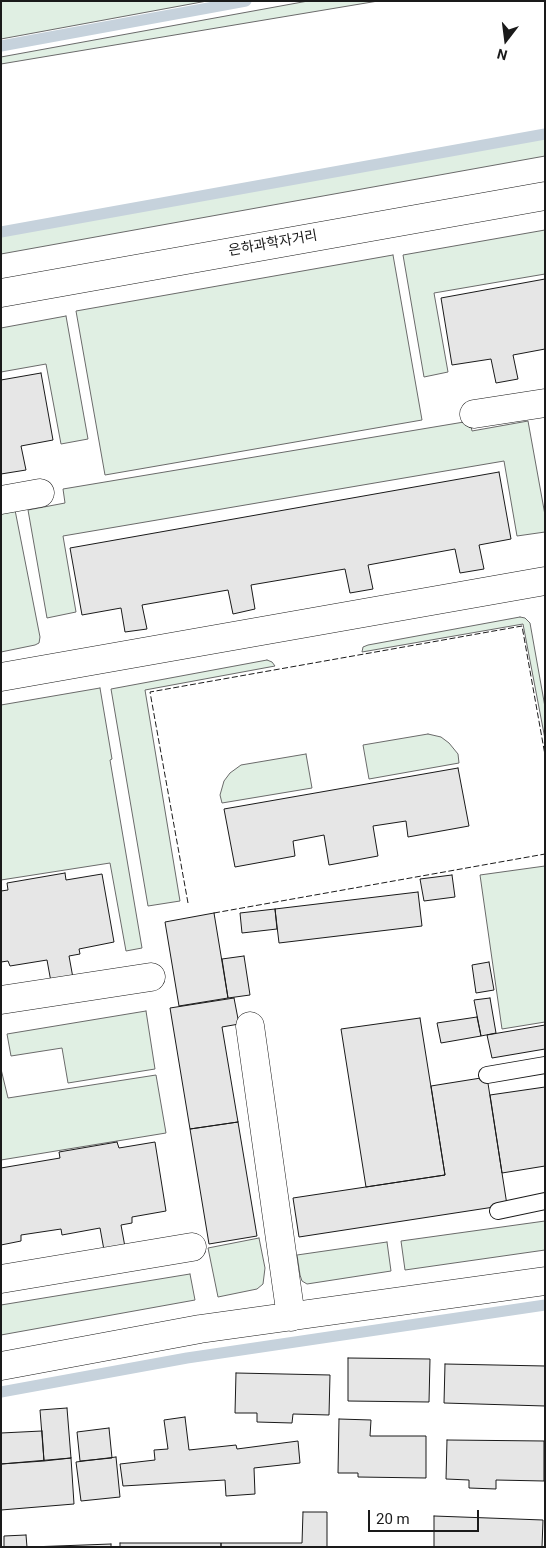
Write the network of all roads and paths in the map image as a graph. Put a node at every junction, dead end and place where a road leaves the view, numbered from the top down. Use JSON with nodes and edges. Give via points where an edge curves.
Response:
{"nodes":[{"id":1,"x":545,"y":196,"type":"edge"},
{"id":2,"x":1,"y":293,"type":"edge"},
{"id":3,"x":545,"y":403,"type":"edge"},
{"id":4,"x":474,"y":414,"type":"dead end"},
{"id":5,"x":40,"y":493,"type":"dead end"},
{"id":6,"x":1,"y":500,"type":"edge"},
{"id":7,"x":545,"y":580,"type":"edge"},
{"id":8,"x":1,"y":677,"type":"edge"},
{"id":9,"x":151,"y":977,"type":"dead end"},
{"id":10,"x":1,"y":1000,"type":"edge"},
{"id":11,"x":250,"y":1026,"type":"dead end"},
{"id":12,"x":545,"y":1065,"type":"edge"},
{"id":13,"x":487,"y":1076,"type":"dead end"},
{"id":14,"x":545,"y":1201,"type":"edge"},
{"id":15,"x":498,"y":1211,"type":"dead end"},
{"id":16,"x":192,"y":1247,"type":"dead end"},
{"id":17,"x":1,"y":1279,"type":"edge"},
{"id":18,"x":545,"y":1281,"type":"edge"},
{"id":19,"x":291,"y":1317,"type":"junction"},
{"id":20,"x":1,"y":1366,"type":"edge"}],
"edges":[{"from":1,"to":2,"type":"street","name":"은하과학자거리"},
{"from":3,"to":4,"type":"street"},
{"from":5,"to":6,"type":"street"},
{"from":7,"to":8,"type":"street"},
{"from":9,"to":10,"type":"street"},
{"from":11,"to":19,"type":"street"},
{"from":12,"to":13,"type":"lane"},
{"from":14,"to":15,"type":"lane"},
{"from":16,"to":17,"type":"street"},
{"from":18,"to":19,"type":"street"},
{"from":19,"to":20,"type":"street","via":[[200,1329]]}]}
